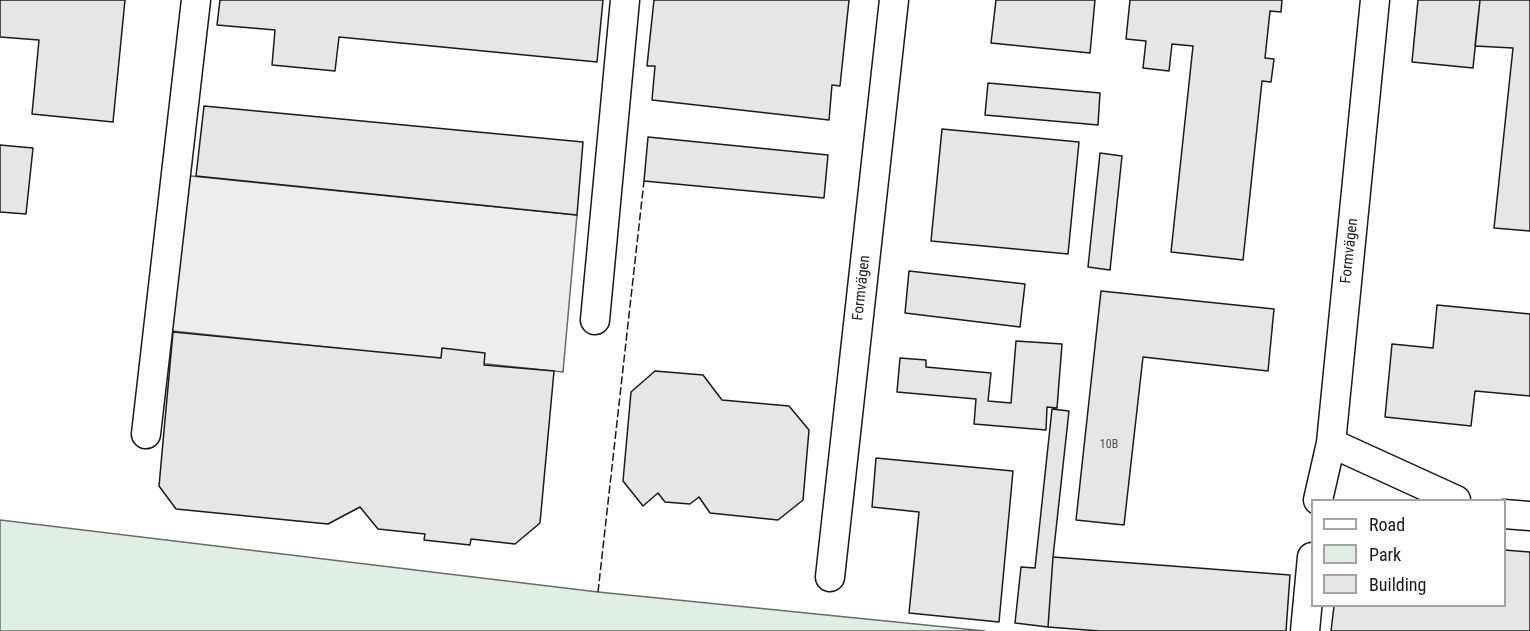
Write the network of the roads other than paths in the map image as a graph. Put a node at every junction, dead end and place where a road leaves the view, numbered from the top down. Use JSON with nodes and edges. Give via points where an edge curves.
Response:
{"nodes":[{"id":1,"x":196,"y":0,"type":"edge"},
{"id":2,"x":625,"y":0,"type":"edge"},
{"id":3,"x":894,"y":0,"type":"edge"},
{"id":4,"x":1375,"y":0,"type":"edge"},
{"id":5,"x":595,"y":320,"type":"dead end"},
{"id":6,"x":146,"y":434,"type":"dead end"},
{"id":7,"x":1331,"y":443,"type":"junction"},
{"id":8,"x":1318,"y":499,"type":"edge"},
{"id":9,"x":1452,"y":499,"type":"edge"},
{"id":10,"x":1506,"y":514,"type":"edge"},
{"id":11,"x":1530,"y":516,"type":"edge"},
{"id":12,"x":1311,"y":568,"type":"edge"},
{"id":13,"x":830,"y":577,"type":"dead end"},
{"id":14,"x":1305,"y":631,"type":"edge"}],
"edges":[{"from":1,"to":6,"type":"street"},
{"from":2,"to":5,"type":"street"},
{"from":3,"to":13,"type":"street","name":"Formvägen"},
{"from":4,"to":7,"type":"street","name":"Formvägen"},
{"from":7,"to":8,"type":"street","name":"Formvägen"},
{"from":7,"to":9,"type":"street"},
{"from":10,"to":11,"type":"street"},
{"from":12,"to":14,"type":"street"}]}
